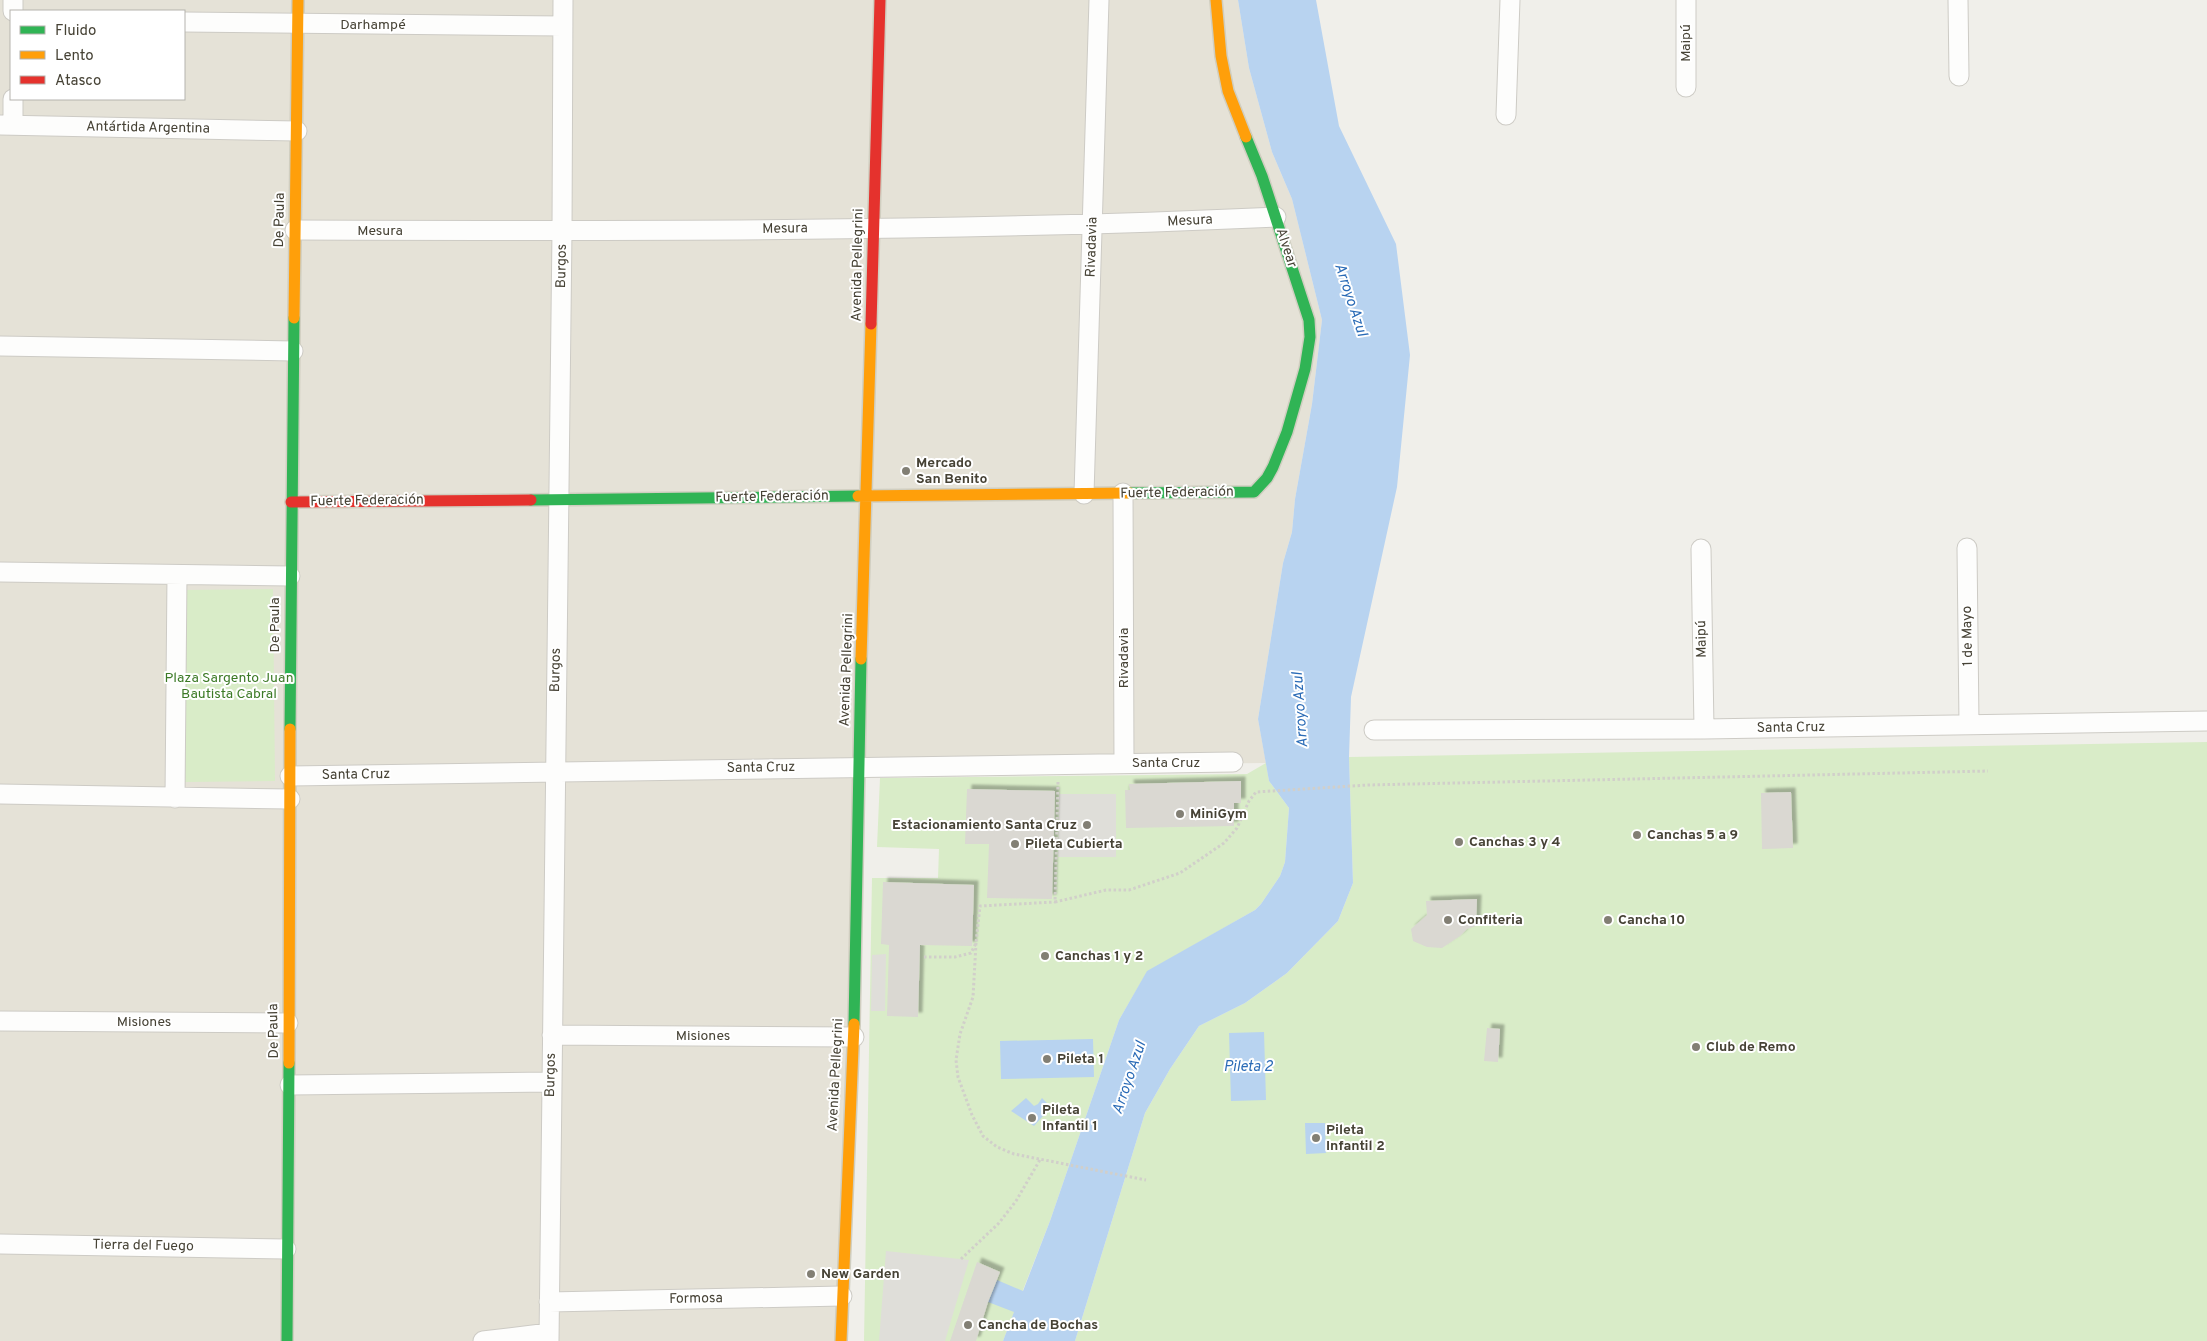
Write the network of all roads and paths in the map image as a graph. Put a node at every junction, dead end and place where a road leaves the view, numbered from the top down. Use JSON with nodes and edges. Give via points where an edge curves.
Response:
{"nodes":[{"id":1,"x":298,"y":0,"type":"edge"},
{"id":2,"x":563,"y":0,"type":"edge"},
{"id":3,"x":880,"y":0,"type":"edge"},
{"id":4,"x":1099,"y":0,"type":"edge"},
{"id":5,"x":1216,"y":0,"type":"edge"},
{"id":6,"x":1510,"y":0,"type":"edge"},
{"id":7,"x":1686,"y":0,"type":"edge"},
{"id":8,"x":1958,"y":0,"type":"edge"},
{"id":9,"x":185,"y":22,"type":"edge"},
{"id":10,"x":298,"y":24,"type":"junction"},
{"id":11,"x":563,"y":26,"type":"junction"},
{"id":12,"x":1959,"y":76,"type":"dead end"},
{"id":13,"x":1686,"y":86,"type":"dead end"},
{"id":14,"x":13,"y":100,"type":"edge"},
{"id":15,"x":1506,"y":115,"type":"dead end"},
{"id":16,"x":6,"y":125,"type":"edge"},
{"id":17,"x":296,"y":131,"type":"junction"},
{"id":18,"x":1276,"y":217,"type":"junction"},
{"id":19,"x":1093,"y":226,"type":"junction"},
{"id":20,"x":874,"y":228,"type":"junction"},
{"id":21,"x":295,"y":230,"type":"junction"},
{"id":22,"x":562,"y":231,"type":"junction"},
{"id":23,"x":0,"y":346,"type":"edge"},
{"id":24,"x":293,"y":351,"type":"junction"},
{"id":25,"x":1254,"y":492,"type":"joint"},
{"id":26,"x":1123,"y":493,"type":"junction"},
{"id":27,"x":1084,"y":494,"type":"junction"},
{"id":28,"x":867,"y":496,"type":"junction"},
{"id":29,"x":559,"y":499,"type":"junction"},
{"id":30,"x":291,"y":502,"type":"junction"},
{"id":31,"x":1966,"y":548,"type":"dead end"},
{"id":32,"x":1700,"y":550,"type":"dead end"},
{"id":33,"x":0,"y":572,"type":"edge"},
{"id":34,"x":177,"y":575,"type":"junction"},
{"id":35,"x":290,"y":576,"type":"junction"},
{"id":36,"x":2207,"y":721,"type":"edge"},
{"id":37,"x":1970,"y":724,"type":"junction"},
{"id":38,"x":1704,"y":729,"type":"junction"},
{"id":39,"x":1374,"y":730,"type":"dead end"},
{"id":40,"x":1233,"y":762,"type":"dead end"},
{"id":41,"x":1124,"y":763,"type":"junction"},
{"id":42,"x":1058,"y":764,"type":"junction"},
{"id":43,"x":858,"y":766,"type":"junction"},
{"id":44,"x":554,"y":771,"type":"junction"},
{"id":45,"x":1988,"y":771,"type":"dead end"},
{"id":46,"x":290,"y":776,"type":"junction"},
{"id":47,"x":0,"y":794,"type":"edge"},
{"id":48,"x":175,"y":798,"type":"junction"},
{"id":49,"x":290,"y":799,"type":"junction"},
{"id":50,"x":1055,"y":902,"type":"junction"},
{"id":51,"x":976,"y":943,"type":"junction"},
{"id":52,"x":924,"y":957,"type":"dead end"},
{"id":53,"x":0,"y":1021,"type":"edge"},
{"id":54,"x":288,"y":1024,"type":"junction"},
{"id":55,"x":552,"y":1036,"type":"junction"},
{"id":56,"x":854,"y":1036,"type":"junction"},
{"id":57,"x":551,"y":1082,"type":"junction"},
{"id":58,"x":290,"y":1085,"type":"junction"},
{"id":59,"x":1042,"y":1158,"type":"junction"},
{"id":60,"x":1146,"y":1180,"type":"dead end"},
{"id":61,"x":0,"y":1244,"type":"edge"},
{"id":62,"x":286,"y":1248,"type":"junction"},
{"id":63,"x":961,"y":1259,"type":"dead end"},
{"id":64,"x":842,"y":1296,"type":"junction"},
{"id":65,"x":549,"y":1302,"type":"junction"},
{"id":66,"x":549,"y":1337,"type":"edge"},
{"id":67,"x":287,"y":1341,"type":"edge"},
{"id":68,"x":483,"y":1341,"type":"edge"},
{"id":69,"x":841,"y":1341,"type":"edge"}],
"edges":[{"from":1,"to":10,"type":"street","name":"De Paula"},
{"from":2,"to":11,"type":"street","name":"Burgos"},
{"from":3,"to":20,"type":"street","name":"Avenida Pellegrini"},
{"from":4,"to":19,"type":"street","name":"Rivadavia"},
{"from":5,"to":18,"type":"street","name":"Alvear","via":[[1228,91]]},
{"from":6,"to":15,"type":"street"},
{"from":7,"to":13,"type":"street","name":"Maipú"},
{"from":8,"to":12,"type":"street"},
{"from":9,"to":10,"type":"street","name":"Darhampé"},
{"from":10,"to":11,"type":"street","name":"Darhampé"},
{"from":10,"to":17,"type":"street","name":"De Paula"},
{"from":11,"to":22,"type":"street","name":"Burgos"},
{"from":14,"to":16,"type":"street"},
{"from":16,"to":17,"type":"street","name":"Antártida Argentina"},
{"from":17,"to":21,"type":"street","name":"De Paula"},
{"from":18,"to":19,"type":"street","name":"Mesura"},
{"from":18,"to":25,"type":"street","name":"Alvear","via":[[1309,320],[1310,340],[1291,421],[1275,463]]},
{"from":19,"to":20,"type":"street","name":"Mesura"},
{"from":19,"to":27,"type":"street","name":"Rivadavia"},
{"from":20,"to":22,"type":"street","name":"Mesura"},
{"from":20,"to":28,"type":"street","name":"Avenida Pellegrini"},
{"from":21,"to":22,"type":"street","name":"Mesura"},
{"from":21,"to":24,"type":"street","name":"De Paula"},
{"from":22,"to":29,"type":"street","name":"Burgos"},
{"from":23,"to":24,"type":"street"},
{"from":24,"to":30,"type":"street","name":"De Paula"},
{"from":25,"to":26,"type":"street","name":"Fuerte Federación"},
{"from":26,"to":27,"type":"street","name":"Fuerte Federación"},
{"from":26,"to":41,"type":"street","name":"Rivadavia"},
{"from":27,"to":28,"type":"street","name":"Fuerte Federación"},
{"from":28,"to":29,"type":"street","name":"Fuerte Federación"},
{"from":28,"to":43,"type":"street","name":"Avenida Pellegrini"},
{"from":29,"to":30,"type":"street","name":"Fuerte Federación"},
{"from":29,"to":44,"type":"street","name":"Burgos"},
{"from":30,"to":35,"type":"street","name":"De Paula"},
{"from":31,"to":37,"type":"street","name":"1 de Mayo"},
{"from":32,"to":38,"type":"street","name":"Maipú"},
{"from":33,"to":34,"type":"street"},
{"from":34,"to":35,"type":"street"},
{"from":34,"to":48,"type":"street"},
{"from":35,"to":46,"type":"street","name":"De Paula"},
{"from":36,"to":37,"type":"street","name":"Santa Cruz"},
{"from":37,"to":38,"type":"street","name":"Santa Cruz"},
{"from":38,"to":39,"type":"street","name":"Santa Cruz"},
{"from":40,"to":41,"type":"street","name":"Santa Cruz"},
{"from":41,"to":42,"type":"street","name":"Santa Cruz"},
{"from":42,"to":43,"type":"street","name":"Santa Cruz"},
{"from":42,"to":50,"type":"path"},
{"from":43,"to":44,"type":"street","name":"Santa Cruz"},
{"from":43,"to":56,"type":"street","name":"Avenida Pellegrini"},
{"from":44,"to":46,"type":"street","name":"Santa Cruz"},
{"from":44,"to":55,"type":"street","name":"Burgos"},
{"from":45,"to":50,"type":"path","via":[[1368,785],[1256,792],[1237,828],[1224,844],[1180,872],[1130,890],[1106,890]]},
{"from":46,"to":49,"type":"street","name":"De Paula"},
{"from":47,"to":48,"type":"street"},
{"from":48,"to":49,"type":"street"},
{"from":49,"to":54,"type":"street","name":"De Paula"},
{"from":50,"to":51,"type":"path","via":[[980,906]]},
{"from":51,"to":52,"type":"path","via":[[971,954]]},
{"from":51,"to":59,"type":"path","via":[[973,997],[960,1034],[956,1060],[963,1095],[983,1136],[1014,1154]]},
{"from":53,"to":54,"type":"street","name":"Misiones"},
{"from":54,"to":58,"type":"street","name":"De Paula"},
{"from":55,"to":56,"type":"street","name":"Misiones"},
{"from":55,"to":57,"type":"street","name":"Burgos"},
{"from":56,"to":64,"type":"street","name":"Avenida Pellegrini"},
{"from":57,"to":58,"type":"street"},
{"from":57,"to":65,"type":"street","name":"Burgos"},
{"from":58,"to":62,"type":"street","name":"De Paula"},
{"from":59,"to":60,"type":"path"},
{"from":59,"to":63,"type":"path","via":[[999,1223]]},
{"from":61,"to":62,"type":"street","name":"Tierra del Fuego"},
{"from":62,"to":67,"type":"street","name":"De Paula"},
{"from":64,"to":65,"type":"street","name":"Formosa"},
{"from":64,"to":69,"type":"street","name":"Avenida Pellegrini"},
{"from":65,"to":66,"type":"street","name":"Burgos"},
{"from":66,"to":68,"type":"street"}]}
